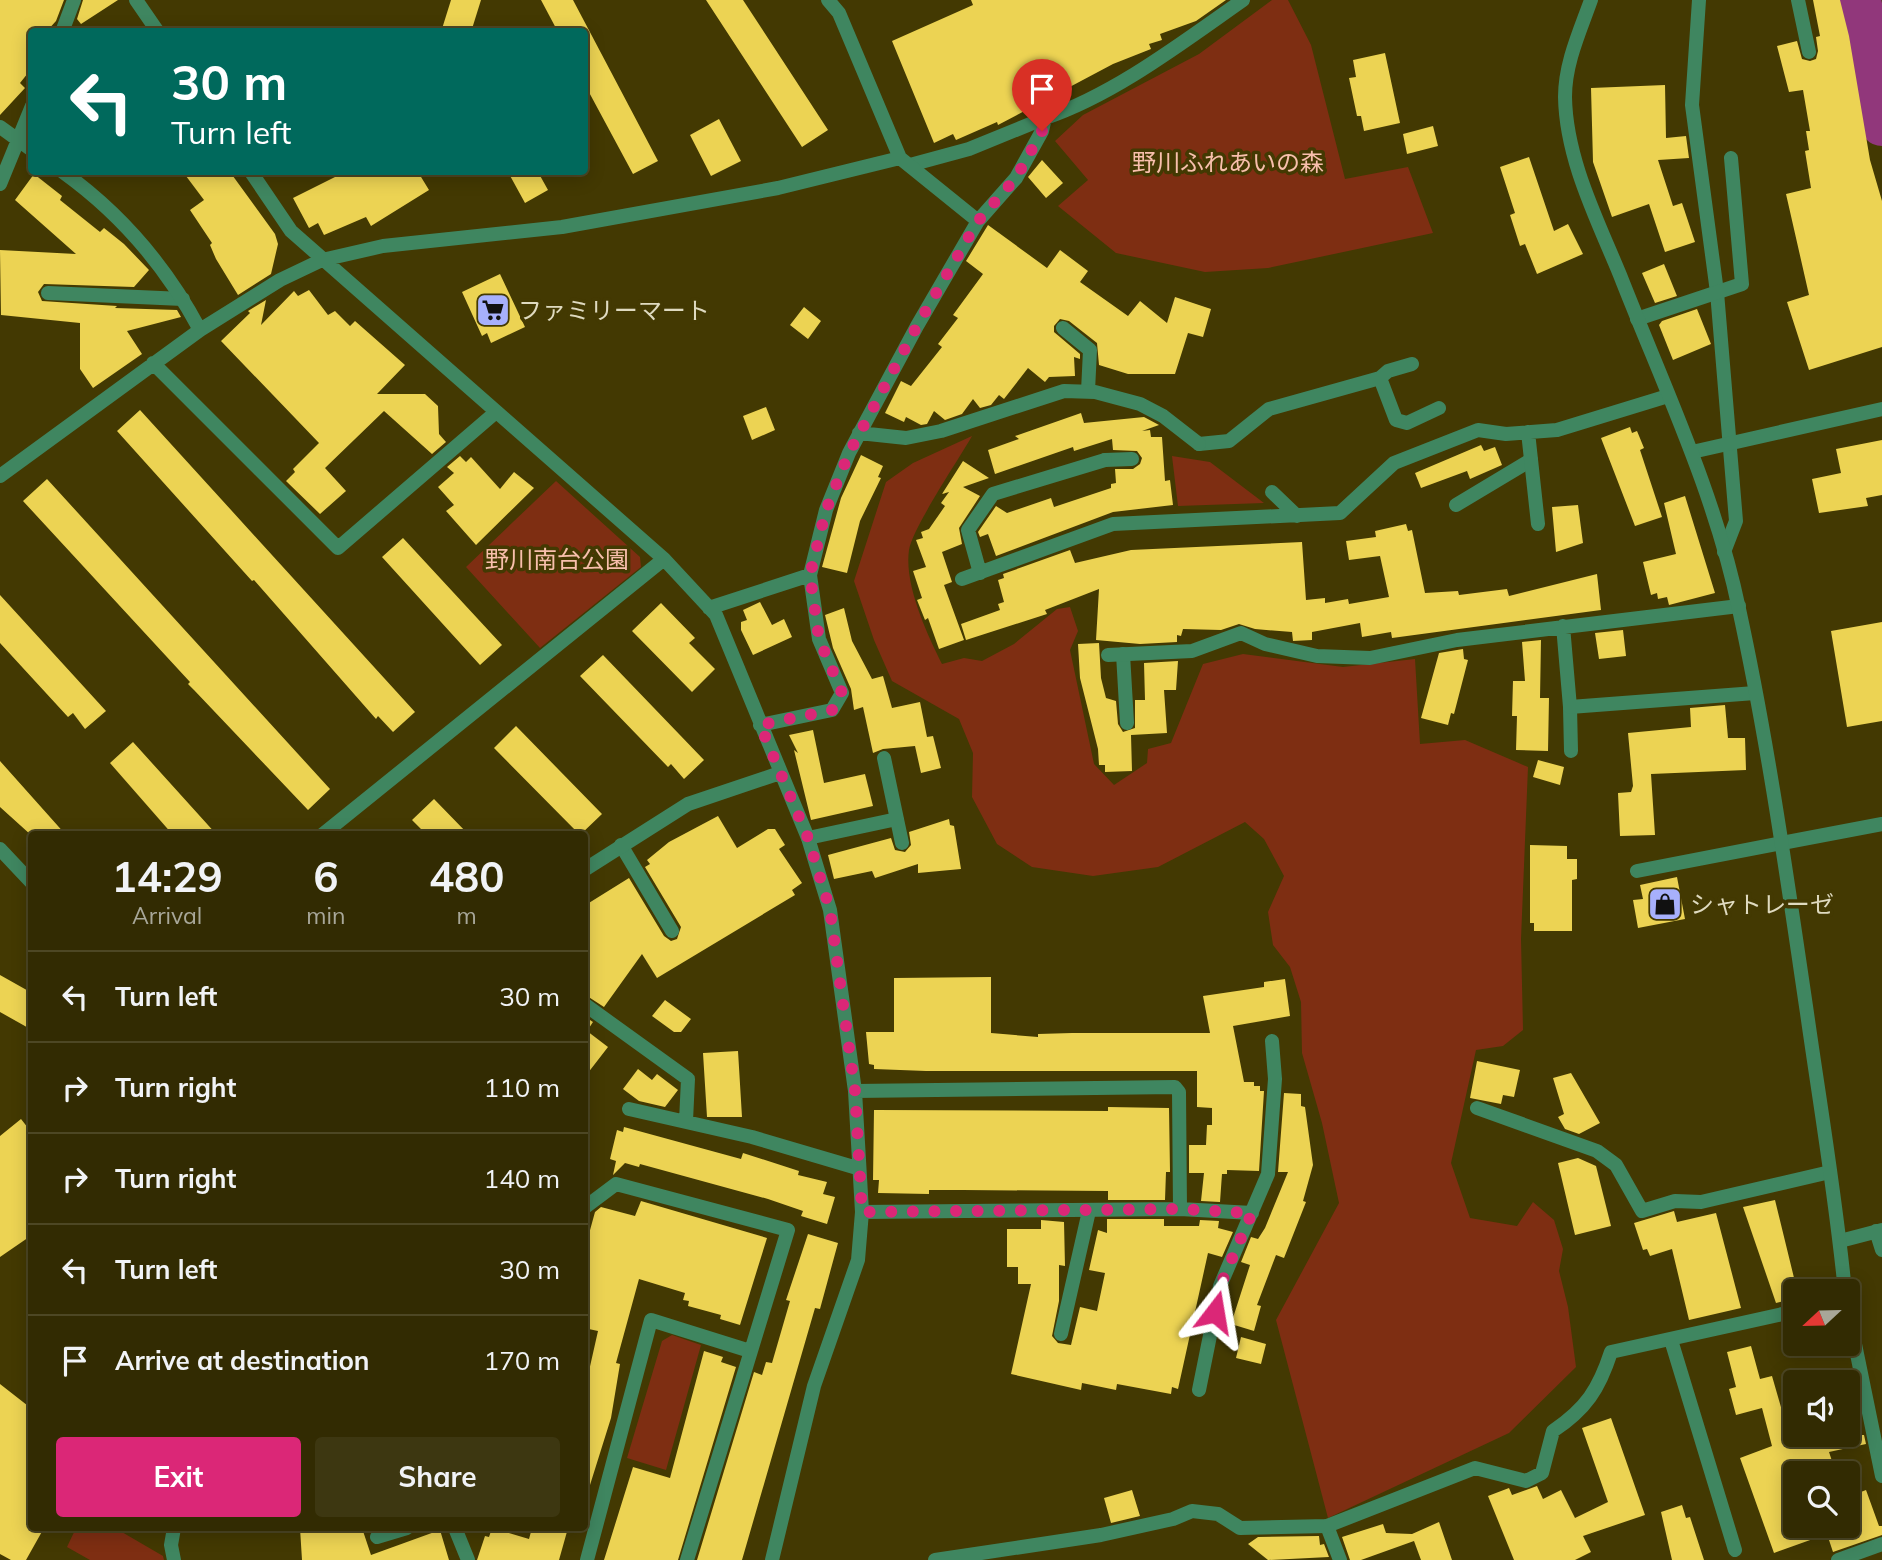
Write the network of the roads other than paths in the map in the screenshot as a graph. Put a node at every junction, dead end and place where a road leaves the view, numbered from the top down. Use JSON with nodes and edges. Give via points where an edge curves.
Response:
{"nodes":[{"id":1,"x":74,"y":0,"type":"edge"},
{"id":2,"x":136,"y":0,"type":"edge"},
{"id":3,"x":828,"y":0,"type":"edge"},
{"id":4,"x":1242,"y":0,"type":"edge"},
{"id":5,"x":1591,"y":0,"type":"edge"},
{"id":6,"x":1699,"y":0,"type":"edge"},
{"id":7,"x":1798,"y":0,"type":"edge"},
{"id":8,"x":64,"y":28,"type":"edge"},
{"id":9,"x":155,"y":28,"type":"edge"},
{"id":10,"x":1809,"y":52,"type":"dead end"},
{"id":11,"x":28,"y":116,"type":"edge"},
{"id":12,"x":1045,"y":118,"type":"junction"},
{"id":13,"x":0,"y":127,"type":"edge"},
{"id":14,"x":18,"y":141,"type":"junction"},
{"id":15,"x":28,"y":147,"type":"edge"},
{"id":16,"x":1731,"y":158,"type":"dead end"},
{"id":17,"x":905,"y":161,"type":"junction"},
{"id":18,"x":67,"y":175,"type":"edge"},
{"id":19,"x":253,"y":175,"type":"edge"},
{"id":20,"x":0,"y":184,"type":"edge"},
{"id":21,"x":978,"y":221,"type":"junction"},
{"id":22,"x":322,"y":260,"type":"junction"},
{"id":23,"x":1717,"y":292,"type":"junction"},
{"id":24,"x":48,"y":293,"type":"dead end"},
{"id":25,"x":183,"y":299,"type":"junction"},
{"id":26,"x":1637,"y":319,"type":"junction"},
{"id":27,"x":1063,"y":328,"type":"dead end"},
{"id":28,"x":200,"y":330,"type":"junction"},
{"id":29,"x":153,"y":363,"type":"junction"},
{"id":30,"x":1412,"y":364,"type":"dead end"},
{"id":31,"x":1380,"y":378,"type":"junction"},
{"id":32,"x":1088,"y":391,"type":"junction"},
{"id":33,"x":1668,"y":396,"type":"junction"},
{"id":34,"x":1439,"y":408,"type":"dead end"},
{"id":35,"x":1882,"y":409,"type":"edge"},
{"id":36,"x":496,"y":412,"type":"junction"},
{"id":37,"x":1528,"y":432,"type":"junction"},
{"id":38,"x":859,"y":433,"type":"junction"},
{"id":39,"x":1730,"y":443,"type":"junction"},
{"id":40,"x":1692,"y":452,"type":"junction"},
{"id":41,"x":1132,"y":459,"type":"dead end"},
{"id":42,"x":1531,"y":460,"type":"junction"},
{"id":43,"x":0,"y":475,"type":"edge"},
{"id":44,"x":1272,"y":492,"type":"dead end"},
{"id":45,"x":1456,"y":505,"type":"dead end"},
{"id":46,"x":1297,"y":516,"type":"junction"},
{"id":47,"x":1538,"y":524,"type":"dead end"},
{"id":48,"x":1724,"y":552,"type":"junction"},
{"id":49,"x":664,"y":559,"type":"junction"},
{"id":50,"x":980,"y":573,"type":"junction"},
{"id":51,"x":810,"y":575,"type":"junction"},
{"id":52,"x":962,"y":579,"type":"dead end"},
{"id":53,"x":1739,"y":606,"type":"junction"},
{"id":54,"x":709,"y":608,"type":"junction"},
{"id":55,"x":1563,"y":626,"type":"junction"},
{"id":56,"x":1108,"y":654,"type":"dead end"},
{"id":57,"x":1123,"y":654,"type":"junction"},
{"id":58,"x":1755,"y":693,"type":"junction"},
{"id":59,"x":1570,"y":707,"type":"junction"},
{"id":60,"x":1127,"y":723,"type":"dead end"},
{"id":61,"x":760,"y":725,"type":"junction"},
{"id":62,"x":1571,"y":751,"type":"dead end"},
{"id":63,"x":884,"y":758,"type":"dead end"},
{"id":64,"x":780,"y":774,"type":"junction"},
{"id":65,"x":897,"y":819,"type":"junction"},
{"id":66,"x":1882,"y":824,"type":"edge"},
{"id":67,"x":327,"y":831,"type":"edge"},
{"id":68,"x":808,"y":838,"type":"junction"},
{"id":69,"x":902,"y":843,"type":"dead end"},
{"id":70,"x":1782,"y":843,"type":"junction"},
{"id":71,"x":621,"y":845,"type":"junction"},
{"id":72,"x":0,"y":849,"type":"edge"},
{"id":73,"x":588,"y":867,"type":"edge"},
{"id":74,"x":1637,"y":870,"type":"dead end"},
{"id":75,"x":28,"y":879,"type":"edge"},
{"id":76,"x":672,"y":931,"type":"dead end"},
{"id":77,"x":588,"y":1007,"type":"edge"},
{"id":78,"x":1272,"y":1041,"type":"dead end"},
{"id":79,"x":855,"y":1091,"type":"junction"},
{"id":80,"x":1477,"y":1108,"type":"dead end"},
{"id":81,"x":629,"y":1109,"type":"dead end"},
{"id":82,"x":686,"y":1121,"type":"junction"},
{"id":83,"x":858,"y":1168,"type":"junction"},
{"id":84,"x":1830,"y":1172,"type":"junction"},
{"id":85,"x":588,"y":1205,"type":"edge"},
{"id":86,"x":1180,"y":1209,"type":"junction"},
{"id":87,"x":862,"y":1212,"type":"junction"},
{"id":88,"x":1089,"y":1212,"type":"junction"},
{"id":89,"x":1252,"y":1213,"type":"junction"},
{"id":90,"x":1879,"y":1230,"type":"edge"},
{"id":91,"x":1840,"y":1241,"type":"junction"},
{"id":92,"x":1882,"y":1250,"type":"edge"},
{"id":93,"x":1844,"y":1279,"type":"edge"},
{"id":94,"x":1783,"y":1314,"type":"edge"},
{"id":95,"x":1061,"y":1334,"type":"dead end"},
{"id":96,"x":1671,"y":1340,"type":"junction"},
{"id":97,"x":750,"y":1351,"type":"junction"},
{"id":98,"x":1857,"y":1356,"type":"edge"},
{"id":99,"x":1199,"y":1390,"type":"dead end"},
{"id":100,"x":1882,"y":1476,"type":"edge"},
{"id":101,"x":1327,"y":1526,"type":"junction"},
{"id":102,"x":173,"y":1531,"type":"edge"},
{"id":103,"x":397,"y":1531,"type":"edge"},
{"id":104,"x":456,"y":1531,"type":"edge"},
{"id":105,"x":377,"y":1537,"type":"dead end"},
{"id":106,"x":1882,"y":1544,"type":"edge"},
{"id":107,"x":1735,"y":1550,"type":"dead end"},
{"id":108,"x":174,"y":1560,"type":"edge"},
{"id":109,"x":468,"y":1560,"type":"edge"},
{"id":110,"x":587,"y":1560,"type":"edge"},
{"id":111,"x":687,"y":1560,"type":"edge"},
{"id":112,"x":772,"y":1560,"type":"edge"},
{"id":113,"x":935,"y":1560,"type":"edge"},
{"id":114,"x":1340,"y":1560,"type":"edge"},
{"id":115,"x":1838,"y":1560,"type":"edge"}],
"edges":[{"from":1,"to":8,"type":"street"},
{"from":2,"to":9,"type":"street"},
{"from":3,"to":17,"type":"street","via":[[839,13]]},
{"from":4,"to":12,"type":"street","via":[[1076,107]]},
{"from":5,"to":26,"type":"street","via":[[1567,69],[1569,129],[1578,166]]},
{"from":6,"to":23,"type":"street","via":[[1692,105]]},
{"from":7,"to":10,"type":"street"},
{"from":11,"to":14,"type":"street"},
{"from":12,"to":17,"type":"street","via":[[969,149]]},
{"from":12,"to":21,"type":"street","via":[[1016,178]]},
{"from":13,"to":14,"type":"street"},
{"from":14,"to":15,"type":"street"},
{"from":14,"to":20,"type":"street"},
{"from":16,"to":23,"type":"street","via":[[1742,284]]},
{"from":17,"to":21,"type":"street"},
{"from":17,"to":22,"type":"street","via":[[562,227],[383,246]]},
{"from":18,"to":25,"type":"street","via":[[116,216]]},
{"from":19,"to":22,"type":"street","via":[[291,231]]},
{"from":21,"to":38,"type":"street"},
{"from":22,"to":28,"type":"street","via":[[280,280]]},
{"from":22,"to":36,"type":"street"},
{"from":23,"to":26,"type":"street"},
{"from":23,"to":39,"type":"street"},
{"from":24,"to":25,"type":"street"},
{"from":25,"to":28,"type":"street"},
{"from":26,"to":33,"type":"street"},
{"from":27,"to":32,"type":"street","via":[[1090,350]]},
{"from":28,"to":29,"type":"street"},
{"from":29,"to":36,"type":"street","via":[[338,548]]},
{"from":29,"to":43,"type":"street"},
{"from":30,"to":31,"type":"street"},
{"from":31,"to":32,"type":"street","via":[[1269,409],[1228,441],[1199,444],[1140,404]]},
{"from":31,"to":34,"type":"street","via":[[1396,421],[1407,423]]},
{"from":32,"to":38,"type":"street","via":[[1064,391],[906,438]]},
{"from":33,"to":37,"type":"street","via":[[1557,430]]},
{"from":33,"to":40,"type":"street"},
{"from":35,"to":39,"type":"street"},
{"from":36,"to":49,"type":"street"},
{"from":37,"to":42,"type":"street"},
{"from":37,"to":46,"type":"street","via":[[1478,430],[1394,463],[1340,513]]},
{"from":38,"to":51,"type":"street","via":[[826,510]]},
{"from":39,"to":40,"type":"street"},
{"from":39,"to":48,"type":"street","via":[[1736,521]]},
{"from":40,"to":48,"type":"street"},
{"from":41,"to":50,"type":"street","via":[[1105,460],[993,494],[968,530]]},
{"from":42,"to":45,"type":"street"},
{"from":42,"to":47,"type":"street"},
{"from":44,"to":46,"type":"street"},
{"from":46,"to":50,"type":"street","via":[[1113,524]]},
{"from":48,"to":53,"type":"street"},
{"from":49,"to":54,"type":"street"},
{"from":49,"to":67,"type":"street"},
{"from":50,"to":52,"type":"street"},
{"from":51,"to":54,"type":"street"},
{"from":51,"to":61,"type":"street","via":[[819,639],[842,693],[832,710]]},
{"from":53,"to":55,"type":"street"},
{"from":53,"to":58,"type":"street"},
{"from":54,"to":61,"type":"street","via":[[716,615]]},
{"from":55,"to":57,"type":"street","via":[[1457,640],[1370,658],[1317,656],[1241,634],[1192,651]]},
{"from":55,"to":59,"type":"street"},
{"from":56,"to":57,"type":"street"},
{"from":57,"to":60,"type":"street"},
{"from":58,"to":59,"type":"street"},
{"from":58,"to":70,"type":"street"},
{"from":59,"to":62,"type":"street"},
{"from":61,"to":64,"type":"street"},
{"from":63,"to":65,"type":"street"},
{"from":64,"to":68,"type":"street"},
{"from":64,"to":71,"type":"street","via":[[688,804]]},
{"from":65,"to":68,"type":"street"},
{"from":65,"to":69,"type":"street"},
{"from":66,"to":70,"type":"street"},
{"from":68,"to":79,"type":"street","via":[[830,910]]},
{"from":70,"to":74,"type":"street"},
{"from":70,"to":84,"type":"street"},
{"from":71,"to":73,"type":"street"},
{"from":71,"to":76,"type":"street"},
{"from":72,"to":75,"type":"street"},
{"from":77,"to":82,"type":"street","via":[[688,1079]]},
{"from":78,"to":89,"type":"street","via":[[1275,1079],[1268,1174]]},
{"from":79,"to":83,"type":"street"},
{"from":79,"to":86,"type":"street","via":[[1175,1087],[1180,1092]]},
{"from":80,"to":84,"type":"street","via":[[1597,1151],[1616,1165],[1642,1212],[1675,1201],[1701,1202]]},
{"from":81,"to":82,"type":"street"},
{"from":82,"to":83,"type":"street"},
{"from":83,"to":87,"type":"street"},
{"from":84,"to":91,"type":"street"},
{"from":85,"to":97,"type":"street","via":[[616,1184],[788,1230]]},
{"from":86,"to":88,"type":"street"},
{"from":86,"to":89,"type":"street"},
{"from":87,"to":88,"type":"street"},
{"from":87,"to":112,"type":"street","via":[[859,1260],[814,1386]]},
{"from":88,"to":95,"type":"street"},
{"from":89,"to":99,"type":"street","via":[[1220,1286]]},
{"from":90,"to":91,"type":"street"},
{"from":90,"to":92,"type":"street"},
{"from":91,"to":93,"type":"street"},
{"from":94,"to":96,"type":"street"},
{"from":96,"to":101,"type":"street","via":[[1611,1352],[1603,1378],[1579,1413],[1553,1431],[1542,1474],[1526,1480],[1475,1468]]},
{"from":96,"to":107,"type":"street"},
{"from":97,"to":110,"type":"street","via":[[651,1320]]},
{"from":97,"to":111,"type":"street"},
{"from":98,"to":100,"type":"street"},
{"from":101,"to":113,"type":"street","via":[[1240,1528],[1218,1514],[1192,1511],[1101,1535]]},
{"from":101,"to":114,"type":"street"},
{"from":102,"to":108,"type":"street"},
{"from":103,"to":105,"type":"street"},
{"from":104,"to":109,"type":"street"},
{"from":106,"to":115,"type":"street"}]}
